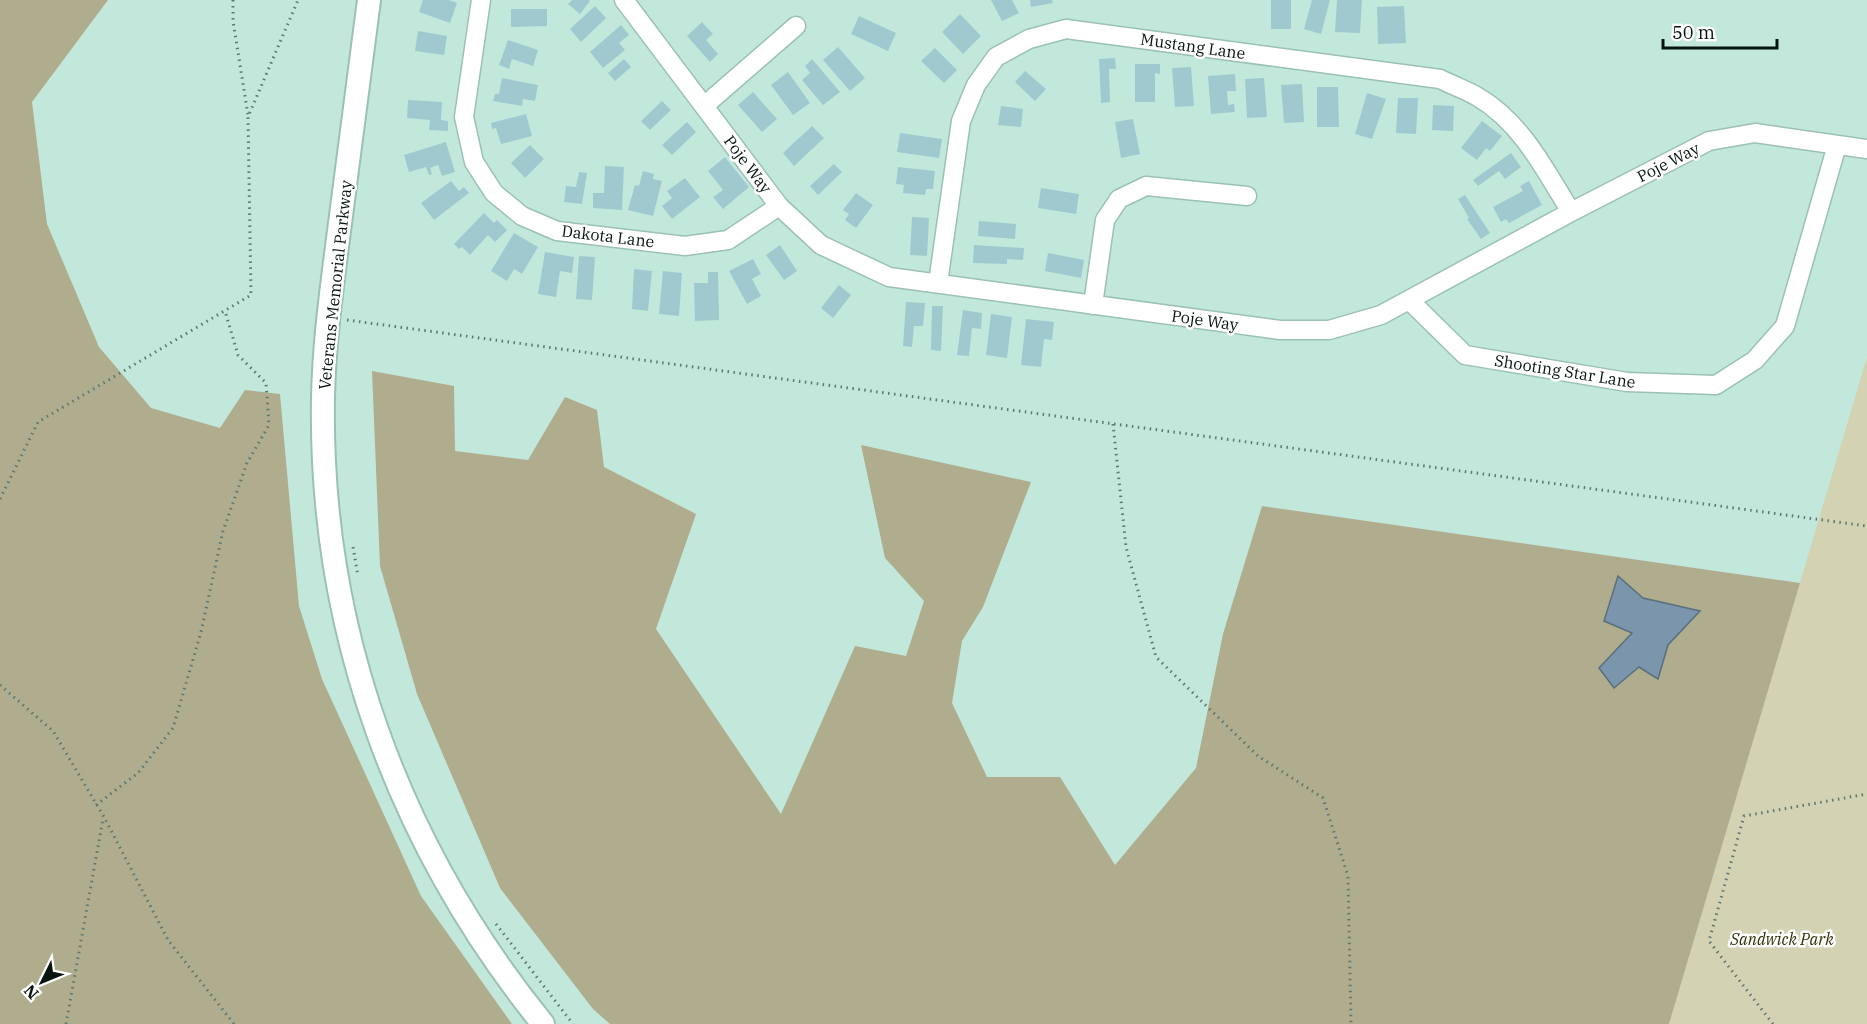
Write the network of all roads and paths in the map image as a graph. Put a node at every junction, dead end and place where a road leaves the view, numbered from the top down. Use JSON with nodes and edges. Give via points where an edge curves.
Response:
{"nodes":[{"id":1,"x":233,"y":0,"type":"edge"},
{"id":2,"x":298,"y":0,"type":"edge"},
{"id":3,"x":369,"y":0,"type":"edge"},
{"id":4,"x":481,"y":0,"type":"edge"},
{"id":5,"x":624,"y":0,"type":"edge"},
{"id":6,"x":795,"y":26,"type":"dead end"},
{"id":7,"x":704,"y":106,"type":"junction"},
{"id":8,"x":248,"y":117,"type":"junction"},
{"id":9,"x":1837,"y":145,"type":"junction"},
{"id":10,"x":1867,"y":149,"type":"edge"},
{"id":11,"x":1247,"y":196,"type":"dead end"},
{"id":12,"x":779,"y":206,"type":"junction"},
{"id":13,"x":1571,"y":212,"type":"junction"},
{"id":14,"x":938,"y":283,"type":"junction"},
{"id":15,"x":1409,"y":300,"type":"junction"},
{"id":16,"x":1094,"y":305,"type":"junction"},
{"id":17,"x":225,"y":310,"type":"junction"},
{"id":18,"x":343,"y":320,"type":"dead end"},
{"id":19,"x":1113,"y":424,"type":"junction"},
{"id":20,"x":0,"y":499,"type":"edge"},
{"id":21,"x":1867,"y":526,"type":"edge"},
{"id":22,"x":353,"y":543,"type":"dead end"},
{"id":23,"x":358,"y":578,"type":"dead end"},
{"id":24,"x":0,"y":685,"type":"edge"},
{"id":25,"x":1867,"y":794,"type":"edge"},
{"id":26,"x":96,"y":805,"type":"junction"},
{"id":27,"x":104,"y":817,"type":"junction"},
{"id":28,"x":495,"y":922,"type":"dead end"},
{"id":29,"x":66,"y":1024,"type":"edge"},
{"id":30,"x":234,"y":1024,"type":"edge"},
{"id":31,"x":543,"y":1024,"type":"edge"},
{"id":32,"x":573,"y":1024,"type":"edge"},
{"id":33,"x":1352,"y":1024,"type":"edge"},
{"id":34,"x":1773,"y":1024,"type":"edge"}],
"edges":[{"from":1,"to":8,"type":"path"},
{"from":2,"to":8,"type":"path"},
{"from":3,"to":31,"type":"main road","name":"Veterans Memorial Parkway","via":[[328,324],[323,398],[326,486],[336,575],[354,660],[381,742],[424,842],[467,919]]},
{"from":4,"to":12,"type":"street","name":"Dakota Lane","via":[[464,117],[474,162],[494,193],[522,216],[557,231],[685,246],[728,240]]},
{"from":5,"to":7,"type":"street","name":"Poje Way"},
{"from":6,"to":7,"type":"street"},
{"from":7,"to":12,"type":"street","name":"Poje Way"},
{"from":8,"to":17,"type":"path","via":[[251,295]]},
{"from":9,"to":10,"type":"street","name":"Poje Way"},
{"from":9,"to":13,"type":"street","name":"Poje Way","via":[[1755,133],[1709,141]]},
{"from":9,"to":15,"type":"street","name":"Shooting Star Lane","via":[[1785,326],[1755,360],[1716,385],[1628,382],[1465,355]]},
{"from":11,"to":16,"type":"street","via":[[1146,186],[1119,199],[1105,220]]},
{"from":12,"to":14,"type":"street","name":"Poje Way","via":[[821,245],[889,277]]},
{"from":13,"to":14,"type":"street","name":"Mustang Lane","via":[[1536,153],[1507,118],[1478,97],[1440,79],[1066,29],[1029,39],[996,57],[976,85],[960,121]]},
{"from":13,"to":15,"type":"street","name":"Poje Way"},
{"from":14,"to":16,"type":"street","name":"Poje Way"},
{"from":15,"to":16,"type":"street","name":"Poje Way","via":[[1381,315],[1329,330],[1280,330]]},
{"from":17,"to":20,"type":"path","via":[[38,422]]},
{"from":17,"to":26,"type":"path","via":[[238,356],[266,383],[269,425],[247,463],[223,531],[201,632],[173,728],[138,773]]},
{"from":18,"to":19,"type":"path"},
{"from":19,"to":21,"type":"path"},
{"from":19,"to":33,"type":"path","via":[[1126,547],[1156,657],[1258,756],[1323,798],[1348,876]]},
{"from":22,"to":23,"type":"path"},
{"from":24,"to":26,"type":"path","via":[[53,731]]},
{"from":25,"to":34,"type":"path","via":[[1744,816],[1709,941]]},
{"from":26,"to":27,"type":"path"},
{"from":27,"to":29,"type":"path"},
{"from":27,"to":30,"type":"path","via":[[168,940]]},
{"from":28,"to":32,"type":"path"}]}
